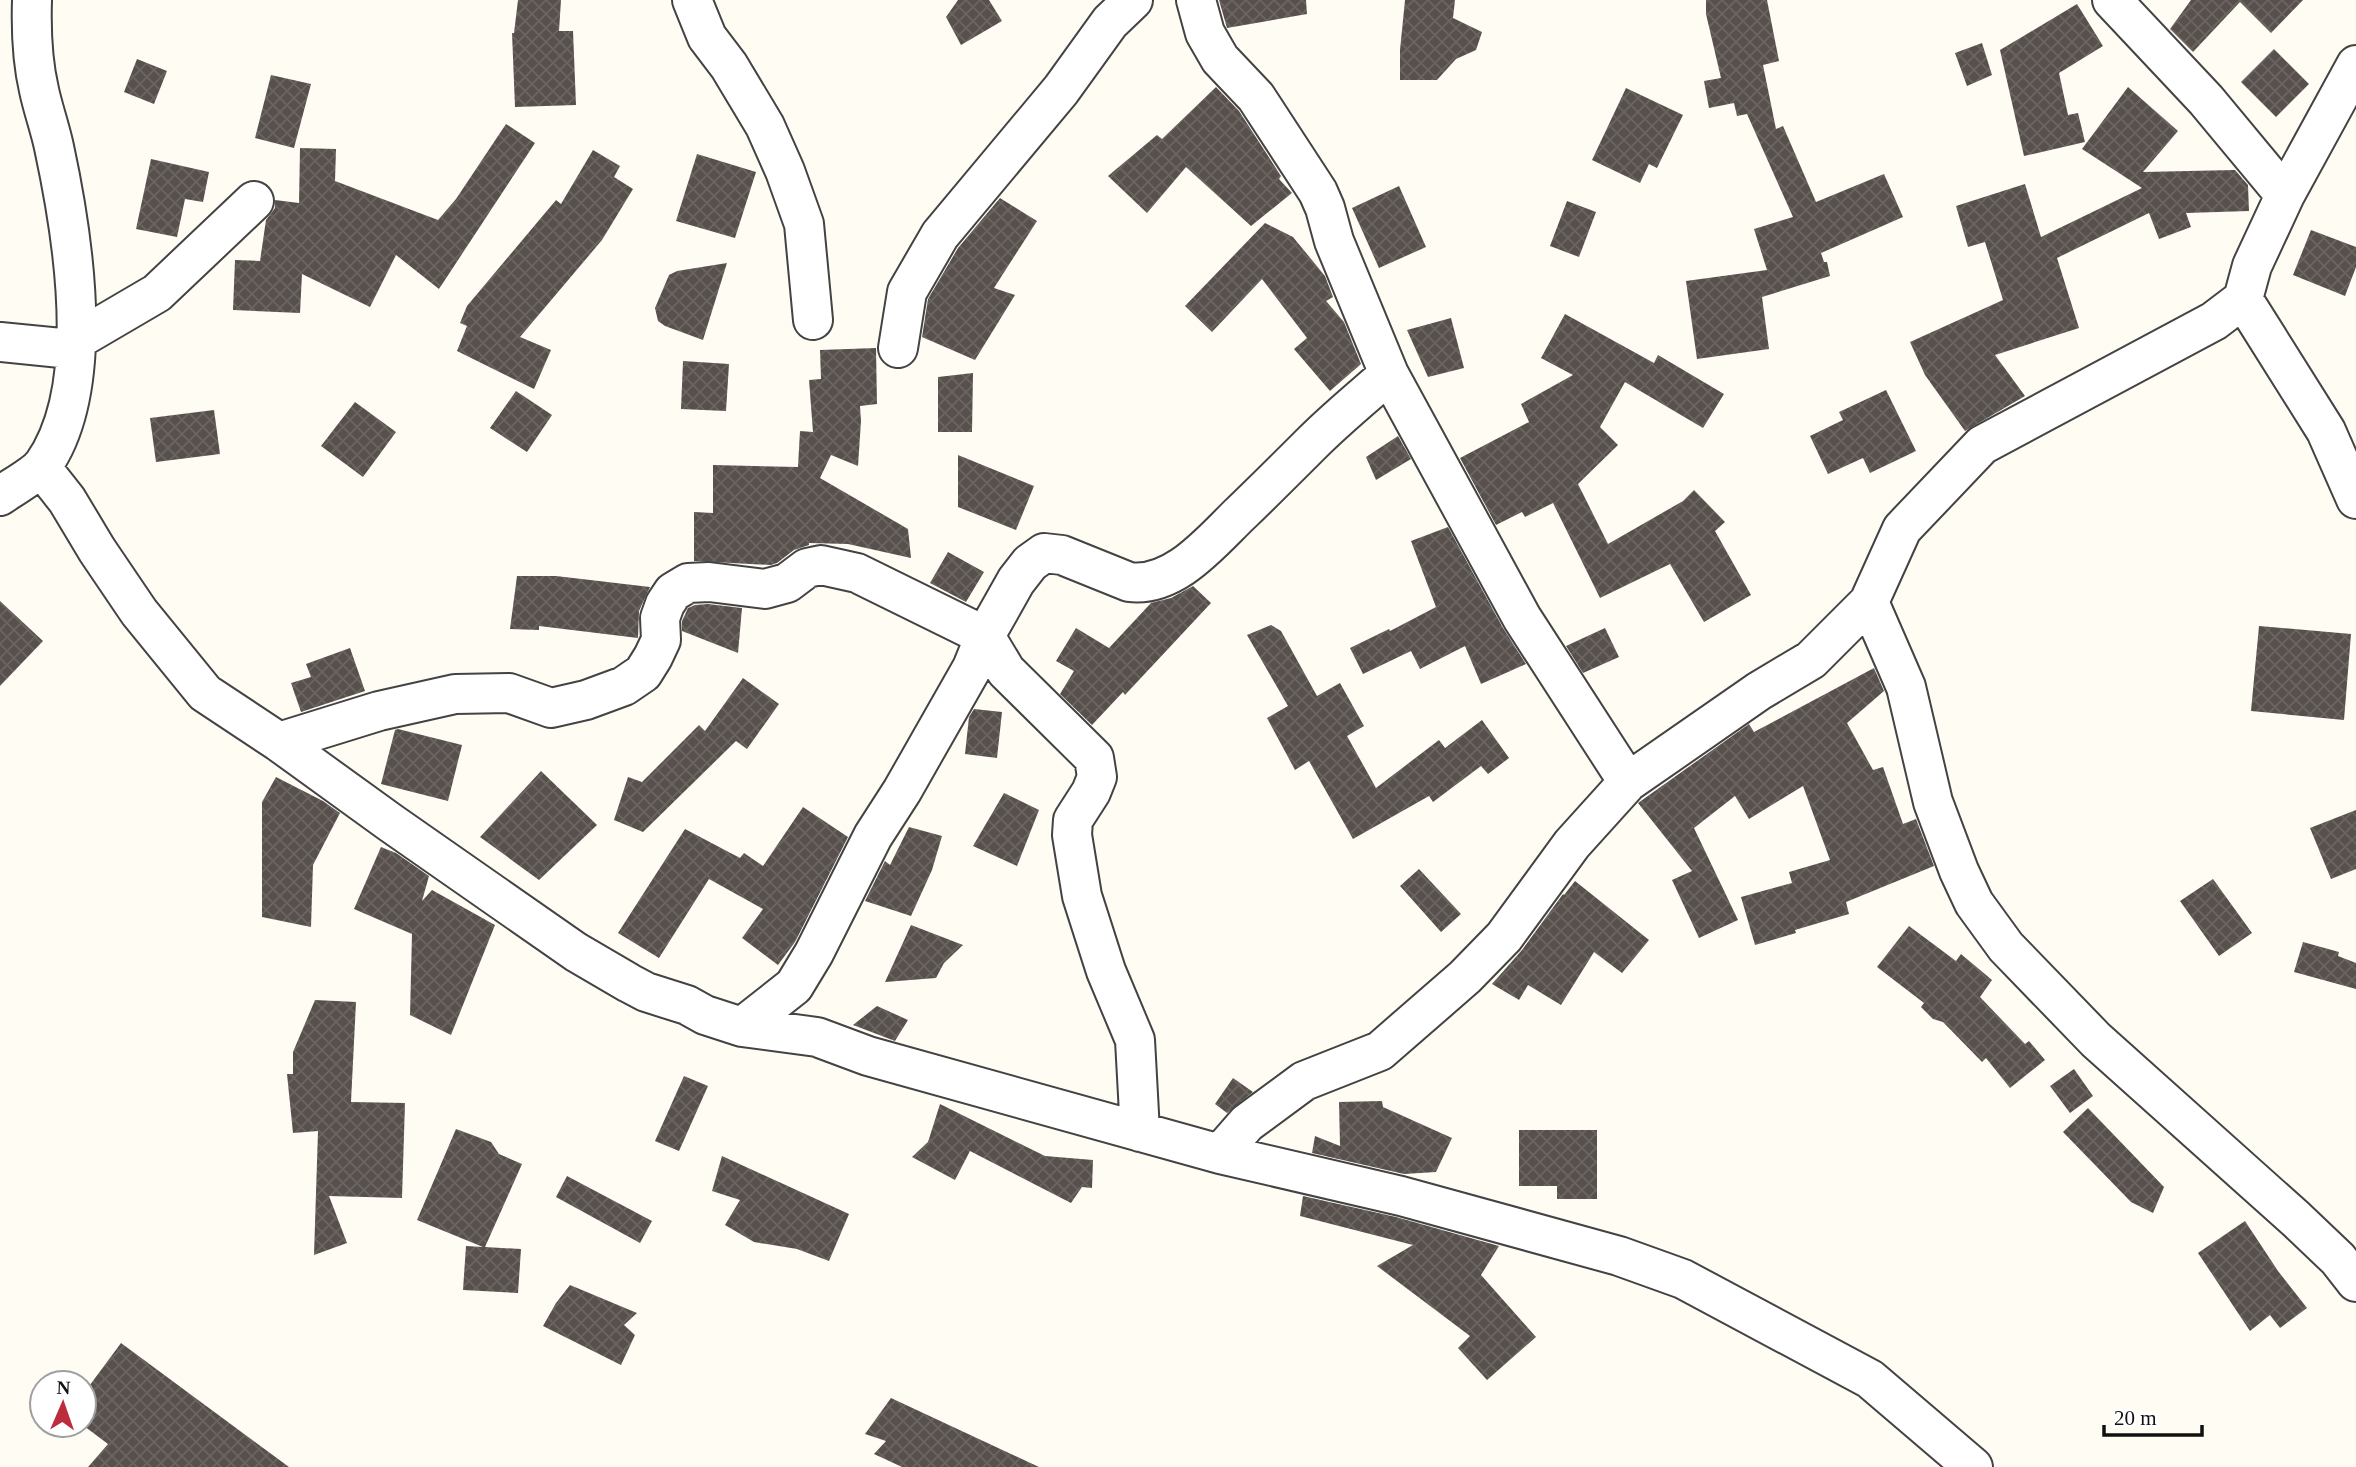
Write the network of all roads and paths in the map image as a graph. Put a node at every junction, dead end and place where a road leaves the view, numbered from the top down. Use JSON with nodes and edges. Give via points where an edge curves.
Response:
{"nodes":[{"id":1,"x":33,"y":0,"type":"edge"},
{"id":2,"x":692,"y":0,"type":"edge"},
{"id":3,"x":1133,"y":0,"type":"edge"},
{"id":4,"x":1196,"y":0,"type":"edge"},
{"id":5,"x":2112,"y":0,"type":"edge"},
{"id":6,"x":2356,"y":65,"type":"edge"},
{"id":7,"x":2345,"y":112,"type":"edge"},
{"id":8,"x":2285,"y":195,"type":"junction"},
{"id":9,"x":254,"y":201,"type":"dead end"},
{"id":10,"x":2243,"y":299,"type":"junction"},
{"id":11,"x":813,"y":320,"type":"dead end"},
{"id":12,"x":75,"y":341,"type":"junction"},
{"id":13,"x":0,"y":342,"type":"edge"},
{"id":14,"x":898,"y":348,"type":"dead end"},
{"id":15,"x":1389,"y":373,"type":"junction"},
{"id":16,"x":41,"y":467,"type":"junction"},
{"id":17,"x":0,"y":496,"type":"edge"},
{"id":18,"x":2356,"y":499,"type":"edge"},
{"id":19,"x":1869,"y":602,"type":"junction"},
{"id":20,"x":985,"y":636,"type":"junction"},
{"id":21,"x":279,"y":742,"type":"junction"},
{"id":22,"x":1628,"y":782,"type":"junction"},
{"id":23,"x":742,"y":1027,"type":"junction"},
{"id":24,"x":1140,"y":1132,"type":"junction"},
{"id":25,"x":1220,"y":1154,"type":"junction"},
{"id":26,"x":2356,"y":1282,"type":"edge"},
{"id":27,"x":1973,"y":1467,"type":"edge"}],
"edges":[{"from":1,"to":12,"type":"street","via":[[34,68],[54,146],[73,268]]},
{"from":2,"to":11,"type":"street","via":[[707,37],[765,126],[785,172],[804,225]]},
{"from":3,"to":14,"type":"street","via":[[1110,22],[1061,90],[940,235],[907,292]]},
{"from":4,"to":15,"type":"street","via":[[1205,33],[1220,59],[1256,97],[1318,192]]},
{"from":5,"to":8,"type":"street","via":[[2206,100]]},
{"from":6,"to":7,"type":"street"},
{"from":7,"to":8,"type":"street"},
{"from":8,"to":10,"type":"street","via":[[2252,266]]},
{"from":9,"to":12,"type":"street","via":[[157,293]]},
{"from":10,"to":18,"type":"street","via":[[2326,431]]},
{"from":10,"to":19,"type":"street","via":[[2214,321],[1982,445],[1902,529]]},
{"from":12,"to":13,"type":"street","via":[[61,348]]},
{"from":12,"to":16,"type":"street","via":[[68,405],[59,436]]},
{"from":15,"to":20,"type":"street","via":[[1181,567],[1155,580],[1129,582],[1062,555],[1044,553],[1016,581]]},
{"from":15,"to":22,"type":"street","via":[[1522,618]]},
{"from":16,"to":17,"type":"street"},
{"from":16,"to":21,"type":"street","via":[[139,612],[205,693]]},
{"from":19,"to":22,"type":"street","via":[[1811,660]]},
{"from":19,"to":26,"type":"street","via":[[1906,687],[1933,802],[1974,903],[2006,947],[2096,1040],[2296,1219]]},
{"from":20,"to":21,"type":"street","via":[[857,573],[821,565],[765,589],[688,583],[665,604],[653,657],[643,673],[624,686],[551,708],[509,693],[456,694],[379,711]]},
{"from":20,"to":23,"type":"street","via":[[972,668],[873,836],[794,986]]},
{"from":20,"to":24,"type":"street","via":[[1006,671],[1094,758],[1097,778],[1073,820],[1072,835],[1082,896],[1135,1040]]},
{"from":21,"to":23,"type":"street","via":[[576,952],[646,992]]},
{"from":22,"to":25,"type":"street","via":[[1572,844],[1504,937],[1465,977],[1380,1051],[1304,1081],[1247,1123]]},
{"from":23,"to":24,"type":"street","via":[[817,1037],[868,1056]]},
{"from":24,"to":25,"type":"street"},
{"from":25,"to":27,"type":"street","via":[[1427,1203],[1619,1256],[1683,1279],[1870,1379]]}]}
